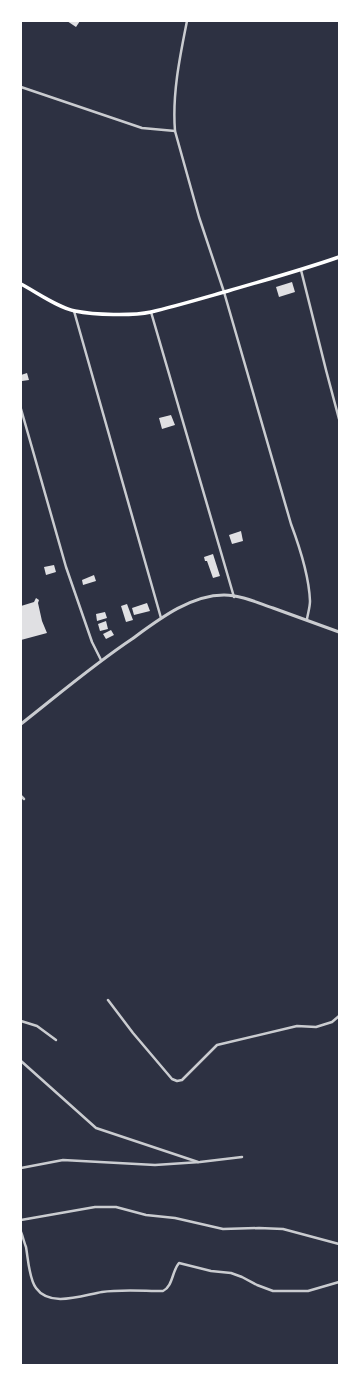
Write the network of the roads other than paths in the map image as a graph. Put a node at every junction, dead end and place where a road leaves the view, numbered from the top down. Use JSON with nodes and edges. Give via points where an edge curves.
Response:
{"nodes":[{"id":1,"x":188,"y":21,"type":"edge"},
{"id":2,"x":21,"y":87,"type":"edge"},
{"id":3,"x":175,"y":131,"type":"junction"},
{"id":4,"x":339,"y":257,"type":"edge"},
{"id":5,"x":301,"y":270,"type":"junction"},
{"id":6,"x":21,"y":284,"type":"edge"},
{"id":7,"x":224,"y":292,"type":"junction"},
{"id":8,"x":74,"y":311,"type":"junction"},
{"id":9,"x":151,"y":312,"type":"junction"},
{"id":10,"x":21,"y":409,"type":"edge"},
{"id":11,"x":339,"y":419,"type":"edge"},
{"id":12,"x":234,"y":596,"type":"junction"},
{"id":13,"x":161,"y":618,"type":"junction"},
{"id":14,"x":307,"y":619,"type":"junction"},
{"id":15,"x":339,"y":632,"type":"edge"},
{"id":16,"x":101,"y":660,"type":"junction"},
{"id":17,"x":21,"y":724,"type":"edge"},
{"id":18,"x":21,"y":796,"type":"edge"},
{"id":19,"x":24,"y":799,"type":"dead end"},
{"id":20,"x":108,"y":1000,"type":"dead end"},
{"id":21,"x":339,"y":1016,"type":"edge"},
{"id":22,"x":21,"y":1021,"type":"edge"},
{"id":23,"x":56,"y":1040,"type":"dead end"},
{"id":24,"x":21,"y":1061,"type":"edge"},
{"id":25,"x":242,"y":1158,"type":"dead end"},
{"id":26,"x":200,"y":1162,"type":"junction"},
{"id":27,"x":21,"y":1168,"type":"edge"},
{"id":28,"x":21,"y":1220,"type":"edge"},
{"id":29,"x":21,"y":1232,"type":"edge"},
{"id":30,"x":339,"y":1244,"type":"edge"},
{"id":31,"x":339,"y":1282,"type":"edge"}],
"edges":[{"from":1,"to":3,"type":"street","via":[[176,91]]},
{"from":2,"to":3,"type":"street","via":[[142,128]]},
{"from":3,"to":7,"type":"street","via":[[199,217]]},
{"from":4,"to":5,"type":"main road"},
{"from":5,"to":7,"type":"main road"},
{"from":5,"to":11,"type":"street"},
{"from":6,"to":8,"type":"main road"},
{"from":7,"to":9,"type":"main road"},
{"from":7,"to":14,"type":"street","via":[[290,524],[299,546],[310,601]]},
{"from":8,"to":9,"type":"main road","via":[[108,314]]},
{"from":8,"to":13,"type":"street"},
{"from":9,"to":12,"type":"street"},
{"from":10,"to":16,"type":"street","via":[[66,567],[92,642]]},
{"from":12,"to":13,"type":"street","via":[[203,598]]},
{"from":12,"to":14,"type":"street"},
{"from":13,"to":16,"type":"street"},
{"from":14,"to":15,"type":"street"},
{"from":16,"to":17,"type":"street"},
{"from":18,"to":19,"type":"street"},
{"from":20,"to":21,"type":"street","via":[[172,1079],[177,1081],[182,1080],[217,1045],[297,1026],[316,1027],[332,1022]]},
{"from":22,"to":23,"type":"street","via":[[37,1026]]},
{"from":24,"to":26,"type":"street","via":[[96,1128]]},
{"from":25,"to":26,"type":"street"},
{"from":26,"to":27,"type":"street","via":[[155,1165],[63,1160]]},
{"from":28,"to":30,"type":"street","via":[[95,1207],[116,1207],[223,1229],[283,1229]]},
{"from":29,"to":31,"type":"street","via":[[35,1288],[59,1299],[103,1292],[163,1291],[169,1286],[179,1263],[231,1273],[273,1291],[308,1291]]}]}
